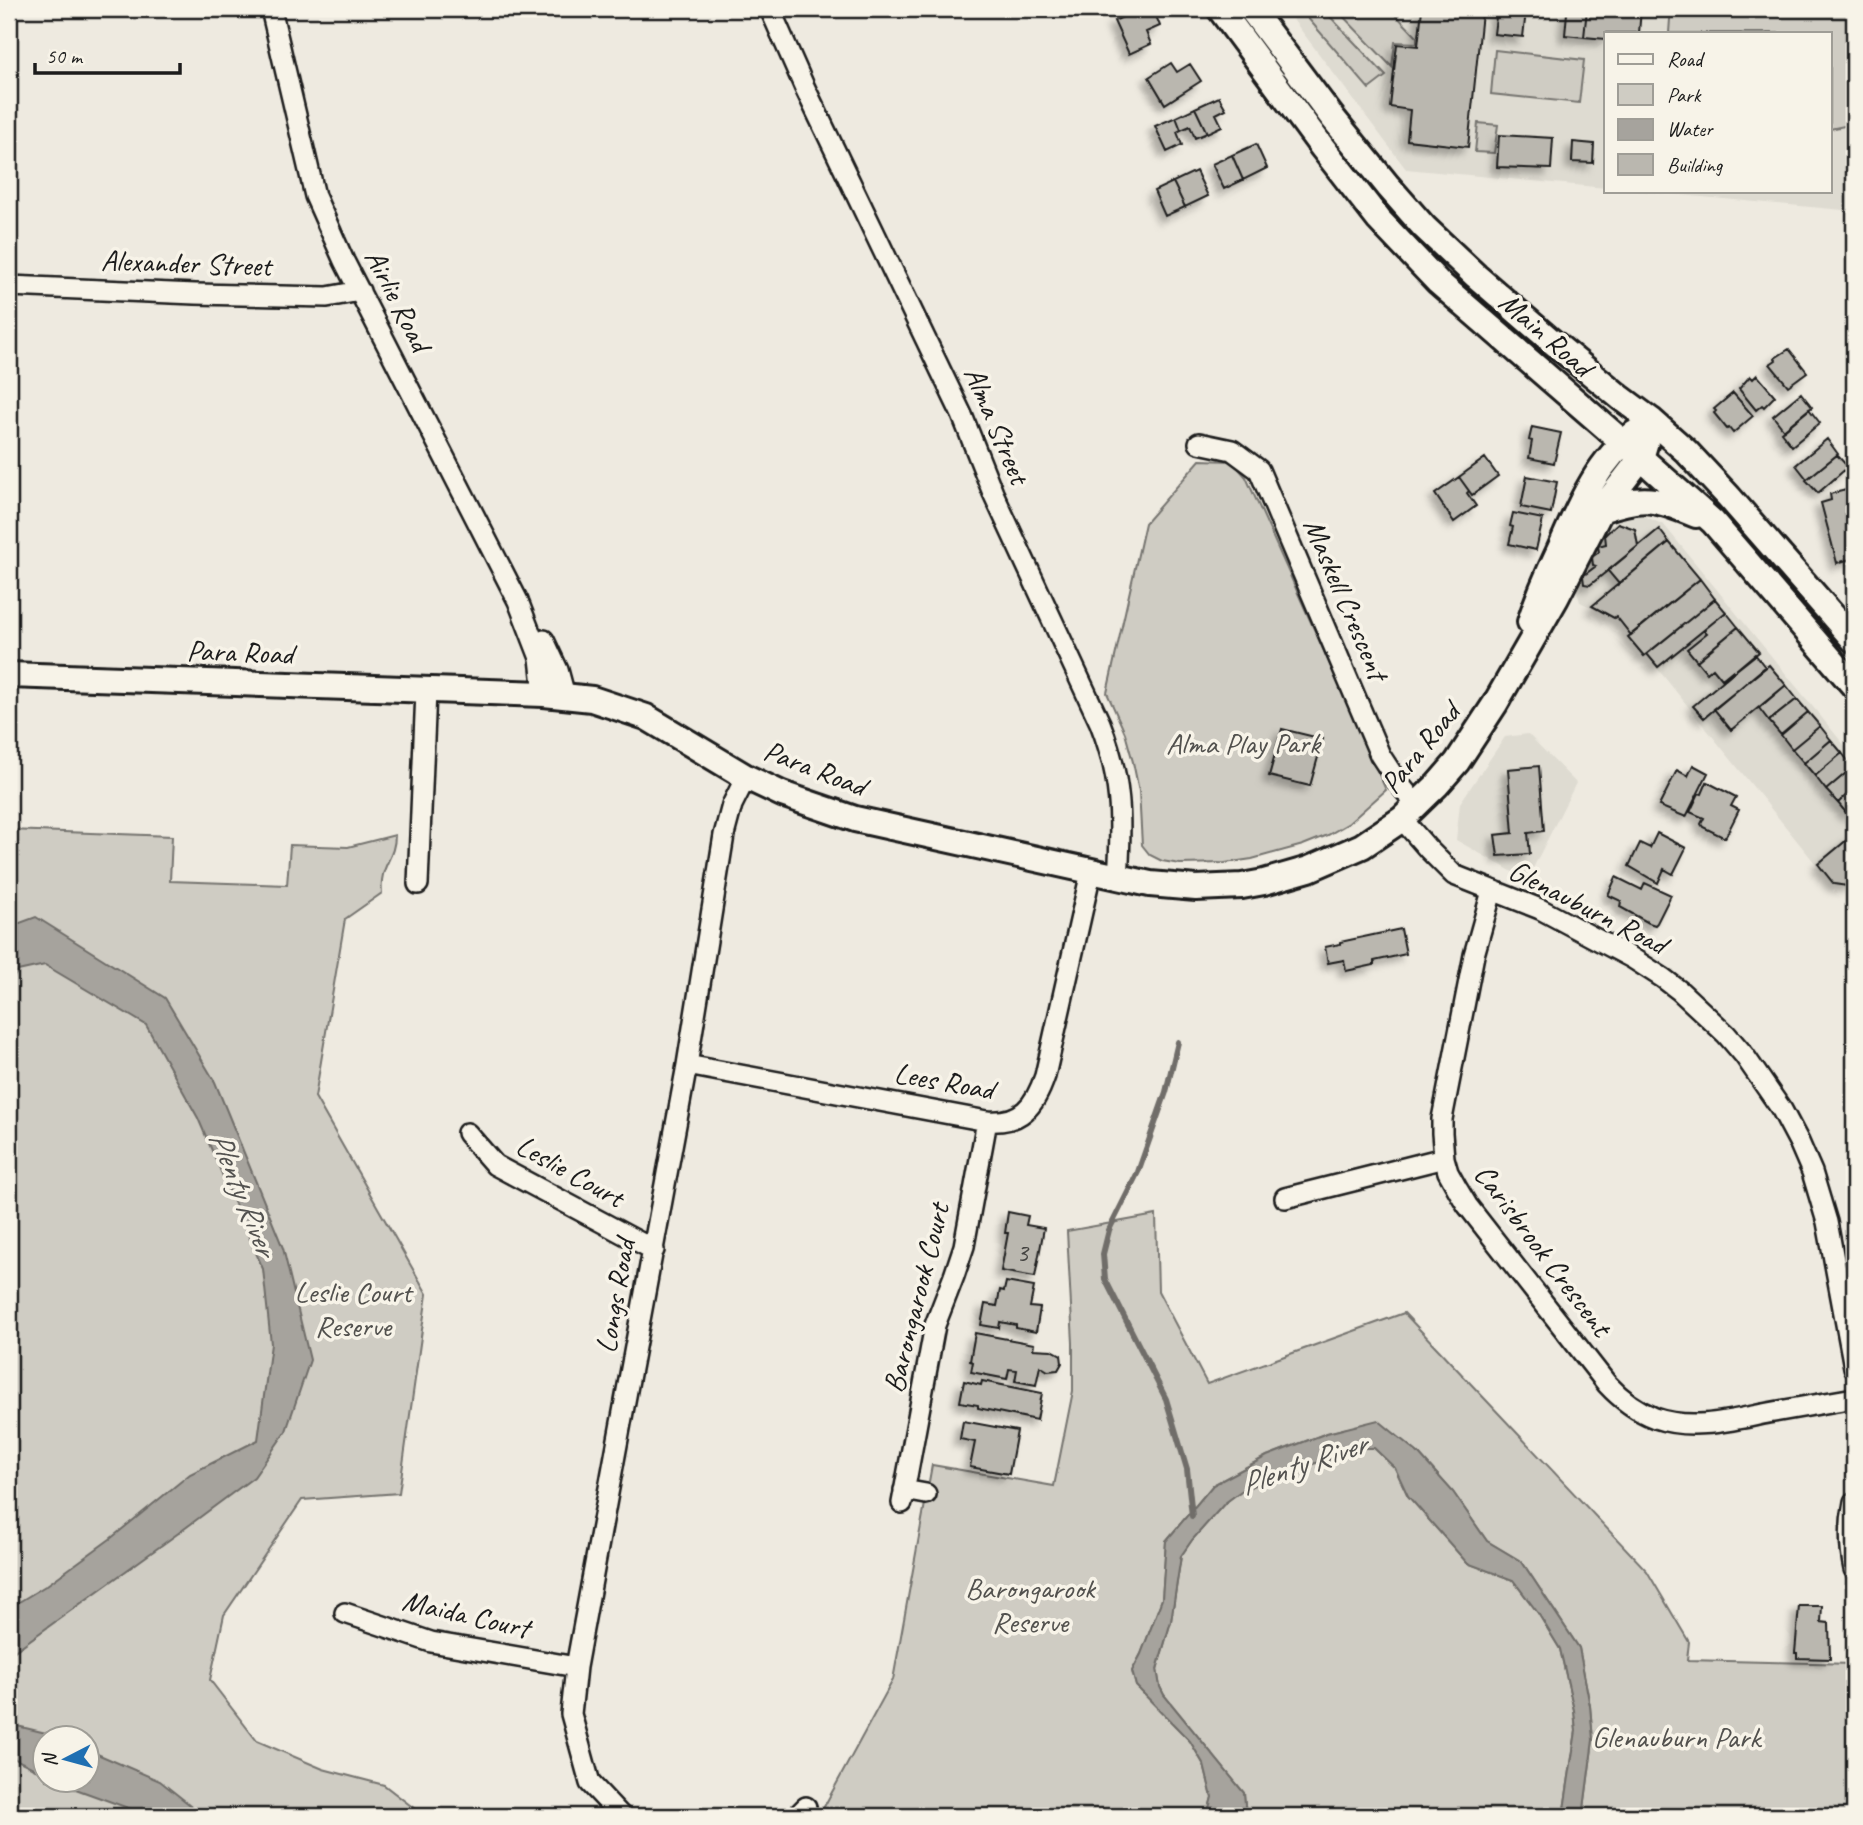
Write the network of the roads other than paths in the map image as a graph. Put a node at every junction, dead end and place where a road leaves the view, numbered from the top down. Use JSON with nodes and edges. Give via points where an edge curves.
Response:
{"nodes":[{"id":1,"x":271,"y":9,"type":"edge"},
{"id":2,"x":770,"y":9,"type":"edge"},
{"id":3,"x":1220,"y":9,"type":"edge"},
{"id":4,"x":1251,"y":9,"type":"edge"},
{"id":5,"x":9,"y":286,"type":"edge"},
{"id":6,"x":360,"y":291,"type":"junction"},
{"id":7,"x":1652,"y":421,"type":"junction"},
{"id":8,"x":1199,"y":443,"type":"dead end"},
{"id":9,"x":1632,"y":450,"type":"junction"},
{"id":10,"x":1601,"y":510,"type":"junction"},
{"id":11,"x":1713,"y":522,"type":"junction"},
{"id":12,"x":1854,"y":640,"type":"edge"},
{"id":13,"x":1515,"y":665,"type":"junction"},
{"id":14,"x":9,"y":676,"type":"edge"},
{"id":15,"x":1854,"y":686,"type":"edge"},
{"id":16,"x":426,"y":691,"type":"junction"},
{"id":17,"x":555,"y":695,"type":"junction"},
{"id":18,"x":747,"y":777,"type":"junction"},
{"id":19,"x":1410,"y":813,"type":"junction"},
{"id":20,"x":1091,"y":872,"type":"junction"},
{"id":21,"x":1118,"y":878,"type":"junction"},
{"id":22,"x":418,"y":884,"type":"dead end"},
{"id":23,"x":1492,"y":891,"type":"junction"},
{"id":24,"x":687,"y":1065,"type":"junction"},
{"id":25,"x":987,"y":1121,"type":"junction"},
{"id":26,"x":467,"y":1133,"type":"dead end"},
{"id":27,"x":1444,"y":1158,"type":"junction"},
{"id":28,"x":1285,"y":1198,"type":"dead end"},
{"id":29,"x":654,"y":1250,"type":"junction"},
{"id":30,"x":1854,"y":1367,"type":"edge"},
{"id":31,"x":1854,"y":1398,"type":"edge"},
{"id":32,"x":926,"y":1494,"type":"dead end"},
{"id":33,"x":1854,"y":1502,"type":"edge"},
{"id":34,"x":1854,"y":1569,"type":"edge"},
{"id":35,"x":345,"y":1613,"type":"dead end"},
{"id":36,"x":576,"y":1667,"type":"junction"},
{"id":37,"x":621,"y":1816,"type":"edge"}],
"edges":[{"from":1,"to":6,"type":"street","name":"Airlie Road","via":[[315,195]]},
{"from":2,"to":21,"type":"street","name":"Alma Street","via":[[962,415],[993,493],[1100,723],[1117,775],[1121,825]]},
{"from":3,"to":9,"type":"main road","name":"Main Road","via":[[1379,220],[1438,282]]},
{"from":4,"to":7,"type":"main road","name":"Main Road","via":[[1332,117],[1424,227],[1549,339]]},
{"from":5,"to":6,"type":"street","name":"Alexander Street","via":[[327,297]]},
{"from":6,"to":17,"type":"street","name":"Airlie Road","via":[[518,601]]},
{"from":7,"to":9,"type":"main road","name":"Para Road"},
{"from":7,"to":12,"type":"main road","name":"Main Road","via":[[1729,496]]},
{"from":8,"to":19,"type":"street","name":"Maskell Crescent","via":[[1233,450],[1259,470],[1380,755]]},
{"from":9,"to":10,"type":"main road","name":"Para Road"},
{"from":9,"to":11,"type":"main road","name":"Main Road"},
{"from":9,"to":13,"type":"main road","name":"Para Road","via":[[1601,467],[1576,510],[1541,589]]},
{"from":10,"to":11,"type":"main road","via":[[1640,499],[1654,500]]},
{"from":10,"to":13,"type":"main road","name":"Para Road"},
{"from":11,"to":15,"type":"main road","name":"Main Road"},
{"from":13,"to":19,"type":"main road","name":"Para Road","via":[[1457,761]]},
{"from":14,"to":16,"type":"main road","name":"Para Road"},
{"from":16,"to":17,"type":"main road","name":"Para Road"},
{"from":16,"to":22,"type":"street"},
{"from":17,"to":18,"type":"main road","name":"Para Road","via":[[592,699],[646,717]]},
{"from":18,"to":20,"type":"main road","name":"Para Road","via":[[855,819]]},
{"from":18,"to":24,"type":"street","name":"Longs Road","via":[[732,805],[724,835]]},
{"from":19,"to":21,"type":"main road","name":"Para Road","via":[[1336,858],[1264,882],[1196,888]]},
{"from":19,"to":23,"type":"street","name":"Glenauburn Road","via":[[1428,849],[1454,875]]},
{"from":20,"to":21,"type":"main road","name":"Para Road"},
{"from":20,"to":25,"type":"street","name":"Lees Road","via":[[1040,1089],[1016,1117]]},
{"from":23,"to":27,"type":"street","name":"Carisbrook Crescent","via":[[1474,955],[1446,1099],[1441,1133]]},
{"from":23,"to":30,"type":"street","name":"Glenauburn Road","via":[[1540,909],[1644,965],[1680,991],[1744,1055],[1782,1111],[1812,1172],[1827,1222]]},
{"from":24,"to":25,"type":"street","name":"Lees Road"},
{"from":24,"to":29,"type":"street","name":"Longs Road"},
{"from":25,"to":32,"type":"street","name":"Barongarook Court","via":[[964,1246],[934,1325],[903,1497]]},
{"from":26,"to":29,"type":"street","name":"Leslie Court","via":[[495,1165]]},
{"from":27,"to":28,"type":"street"},
{"from":27,"to":31,"type":"street","name":"Carisbrook Crescent","via":[[1467,1205],[1606,1384],[1642,1412],[1673,1422],[1703,1424]]},
{"from":29,"to":36,"type":"street","name":"Longs Road"},
{"from":33,"to":34,"type":"street","via":[[1850,1538]]},
{"from":35,"to":36,"type":"street","name":"Maida Court","via":[[431,1642]]},
{"from":36,"to":37,"type":"street","name":"Longs Road","via":[[571,1714],[590,1783]]}]}
